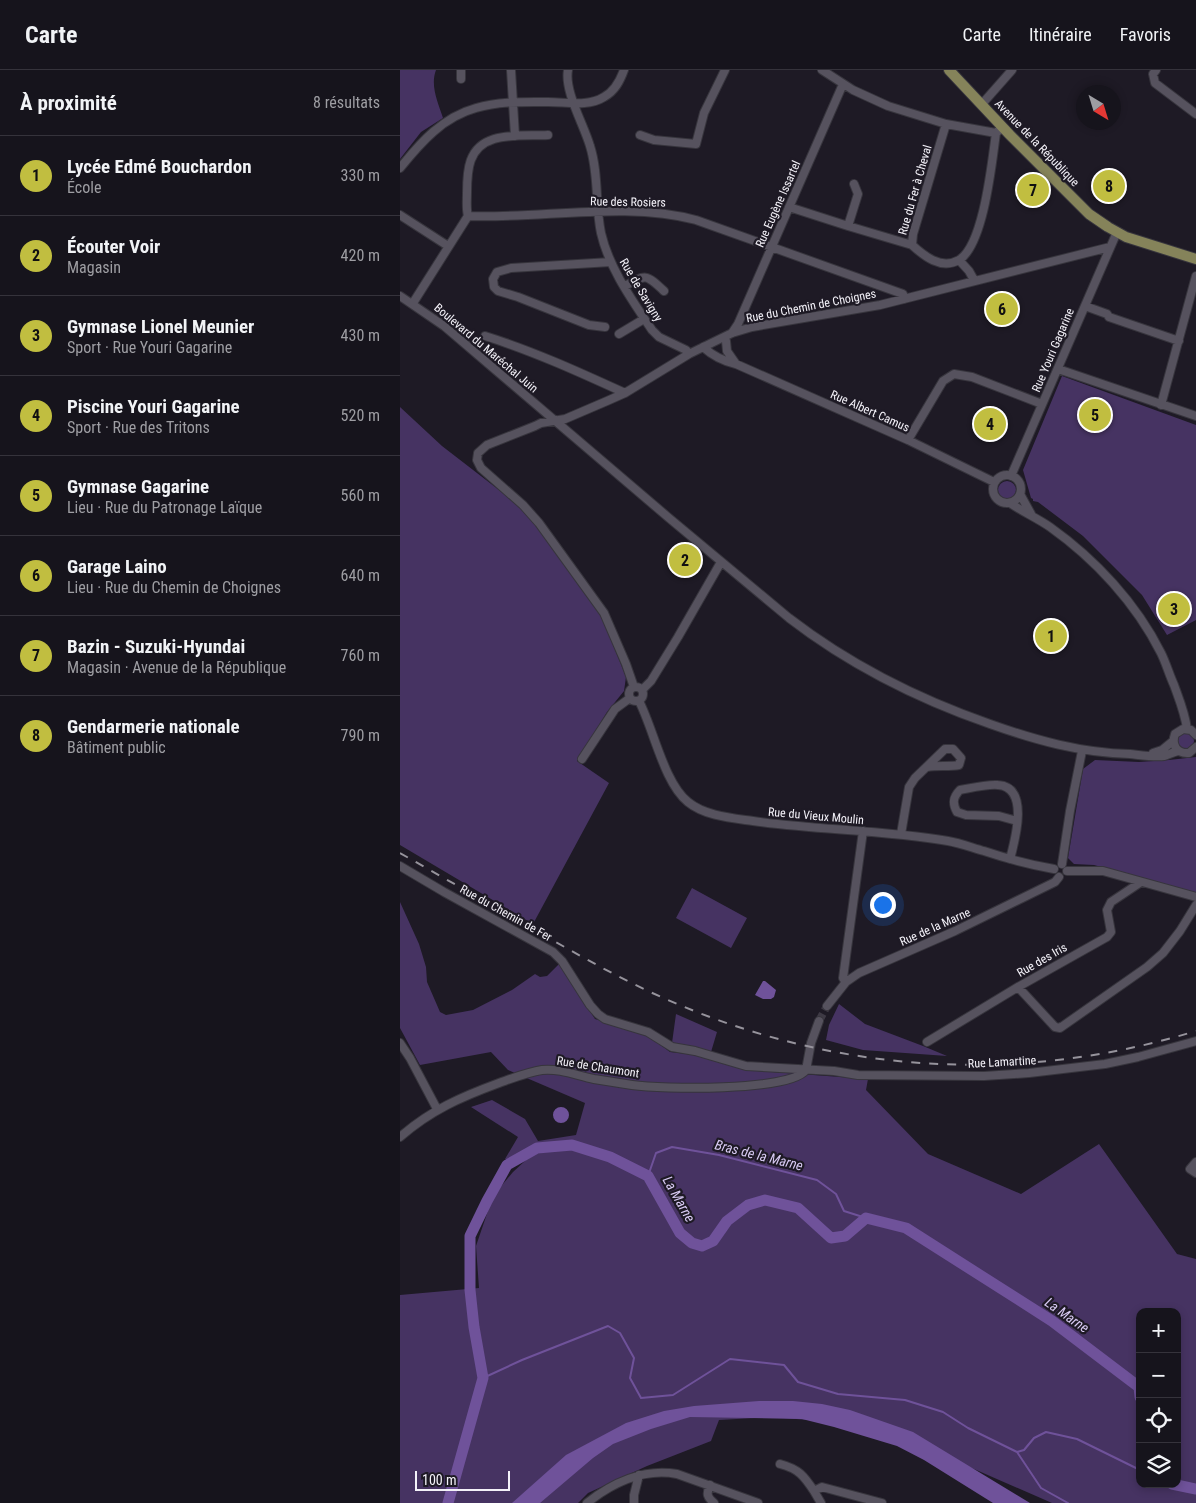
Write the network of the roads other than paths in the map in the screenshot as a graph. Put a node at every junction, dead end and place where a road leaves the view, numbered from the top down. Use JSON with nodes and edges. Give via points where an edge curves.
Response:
{"nodes":[{"id":1,"x":461,"y":70,"type":"edge"},
{"id":2,"x":511,"y":70,"type":"edge"},
{"id":3,"x":568,"y":70,"type":"edge"},
{"id":4,"x":624,"y":70,"type":"edge"},
{"id":5,"x":725,"y":70,"type":"edge"},
{"id":6,"x":822,"y":70,"type":"edge"},
{"id":7,"x":949,"y":70,"type":"edge"},
{"id":8,"x":1012,"y":70,"type":"edge"},
{"id":9,"x":1156,"y":70,"type":"edge"},
{"id":10,"x":461,"y":79,"type":"dead end"},
{"id":11,"x":843,"y":84,"type":"junction"},
{"id":12,"x":513,"y":102,"type":"junction"},
{"id":13,"x":572,"y":103,"type":"junction"},
{"id":14,"x":982,"y":104,"type":"junction"},
{"id":15,"x":1196,"y":114,"type":"edge"},
{"id":16,"x":946,"y":124,"type":"junction"},
{"id":17,"x":1000,"y":130,"type":"junction"},
{"id":18,"x":548,"y":135,"type":"dead end"},
{"id":19,"x":515,"y":136,"type":"junction"},
{"id":20,"x":640,"y":136,"type":"dead end"},
{"id":21,"x":400,"y":168,"type":"edge"},
{"id":22,"x":854,"y":184,"type":"dead end"},
{"id":23,"x":789,"y":207,"type":"junction"},
{"id":24,"x":599,"y":212,"type":"junction"},
{"id":25,"x":400,"y":215,"type":"edge"},
{"id":26,"x":468,"y":216,"type":"junction"},
{"id":27,"x":848,"y":226,"type":"junction"},
{"id":28,"x":1117,"y":232,"type":"junction"},
{"id":29,"x":912,"y":245,"type":"junction"},
{"id":30,"x":448,"y":246,"type":"junction"},
{"id":31,"x":771,"y":247,"type":"junction"},
{"id":32,"x":1110,"y":247,"type":"junction"},
{"id":33,"x":1196,"y":259,"type":"edge"},
{"id":34,"x":959,"y":260,"type":"junction"},
{"id":35,"x":611,"y":262,"type":"junction"},
{"id":36,"x":1196,"y":276,"type":"edge"},
{"id":37,"x":974,"y":280,"type":"junction"},
{"id":38,"x":625,"y":286,"type":"junction"},
{"id":39,"x":664,"y":292,"type":"dead end"},
{"id":40,"x":400,"y":296,"type":"edge"},
{"id":41,"x":904,"y":299,"type":"junction"},
{"id":42,"x":413,"y":303,"type":"junction"},
{"id":43,"x":1084,"y":306,"type":"junction"},
{"id":44,"x":644,"y":319,"type":"junction"},
{"id":45,"x":605,"y":327,"type":"dead end"},
{"id":46,"x":619,"y":334,"type":"dead end"},
{"id":47,"x":728,"y":335,"type":"junction"},
{"id":48,"x":485,"y":336,"type":"dead end"},
{"id":49,"x":1179,"y":342,"type":"junction"},
{"id":50,"x":703,"y":347,"type":"junction"},
{"id":51,"x":727,"y":351,"type":"junction"},
{"id":52,"x":689,"y":354,"type":"junction"},
{"id":53,"x":720,"y":359,"type":"junction"},
{"id":54,"x":736,"y":364,"type":"junction"},
{"id":55,"x":1058,"y":368,"type":"junction"},
{"id":56,"x":625,"y":393,"type":"junction"},
{"id":57,"x":1042,"y":404,"type":"junction"},
{"id":58,"x":1161,"y":405,"type":"junction"},
{"id":59,"x":1196,"y":416,"type":"edge"},
{"id":60,"x":555,"y":422,"type":"junction"},
{"id":61,"x":908,"y":440,"type":"junction"},
{"id":62,"x":1011,"y":476,"type":"junction"},
{"id":63,"x":994,"y":482,"type":"junction"},
{"id":64,"x":1020,"y":494,"type":"junction"},
{"id":65,"x":1010,"y":503,"type":"junction"},
{"id":66,"x":1032,"y":515,"type":"junction"},
{"id":67,"x":721,"y":562,"type":"junction"},
{"id":68,"x":638,"y":689,"type":"junction"},
{"id":69,"x":630,"y":698,"type":"junction"},
{"id":70,"x":639,"y":701,"type":"junction"},
{"id":71,"x":1187,"y":729,"type":"junction"},
{"id":72,"x":1196,"y":735,"type":"edge"},
{"id":73,"x":1173,"y":741,"type":"junction"},
{"id":74,"x":1195,"y":750,"type":"edge"},
{"id":75,"x":1082,"y":751,"type":"junction"},
{"id":76,"x":1178,"y":751,"type":"junction"},
{"id":77,"x":1149,"y":755,"type":"junction"},
{"id":78,"x":582,"y":760,"type":"dead end"},
{"id":79,"x":927,"y":766,"type":"dead end"},
{"id":80,"x":1017,"y":821,"type":"junction"},
{"id":81,"x":863,"y":832,"type":"junction"},
{"id":82,"x":901,"y":834,"type":"junction"},
{"id":83,"x":1010,"y":859,"type":"junction"},
{"id":84,"x":1062,"y":864,"type":"junction"},
{"id":85,"x":400,"y":866,"type":"edge"},
{"id":86,"x":1054,"y":869,"type":"junction"},
{"id":87,"x":1067,"y":871,"type":"junction"},
{"id":88,"x":1059,"y":877,"type":"junction"},
{"id":89,"x":1141,"y":882,"type":"junction"},
{"id":90,"x":1196,"y":897,"type":"edge"},
{"id":91,"x":1196,"y":905,"type":"edge"},
{"id":92,"x":846,"y":982,"type":"junction"},
{"id":93,"x":1018,"y":987,"type":"junction"},
{"id":94,"x":827,"y":1006,"type":"tunnel mouth"},
{"id":95,"x":819,"y":1021,"type":"tunnel mouth"},
{"id":96,"x":1196,"y":1041,"type":"edge"},
{"id":97,"x":927,"y":1042,"type":"dead end"},
{"id":98,"x":400,"y":1043,"type":"edge"},
{"id":99,"x":806,"y":1070,"type":"junction"},
{"id":100,"x":437,"y":1109,"type":"junction"},
{"id":101,"x":400,"y":1137,"type":"edge"},
{"id":102,"x":1196,"y":1162,"type":"edge"},
{"id":103,"x":1193,"y":1171,"type":"edge"},
{"id":104,"x":780,"y":1464,"type":"dead end"},
{"id":105,"x":639,"y":1475,"type":"junction"},
{"id":106,"x":710,"y":1485,"type":"junction"},
{"id":107,"x":814,"y":1491,"type":"junction"},
{"id":108,"x":587,"y":1503,"type":"edge"},
{"id":109,"x":634,"y":1503,"type":"edge"},
{"id":110,"x":714,"y":1503,"type":"edge"},
{"id":111,"x":758,"y":1503,"type":"edge"},
{"id":112,"x":821,"y":1503,"type":"edge"},
{"id":113,"x":882,"y":1503,"type":"edge"}],
"edges":[{"from":1,"to":10,"type":"street"},
{"from":2,"to":12,"type":"street"},
{"from":3,"to":13,"type":"street","name":"Rue de Savigny"},
{"from":4,"to":13,"type":"street","via":[[619,82],[603,98]]},
{"from":5,"to":20,"type":"street","via":[[704,113],[696,144]]},
{"from":6,"to":11,"type":"street"},
{"from":7,"to":14,"type":"main road","name":"Avenue de la République"},
{"from":8,"to":14,"type":"street"},
{"from":9,"to":15,"type":"street","via":[[1153,74],[1155,83]]},
{"from":11,"to":16,"type":"street","via":[[888,106]]},
{"from":11,"to":23,"type":"street","name":"Rue Eugène Issartel"},
{"from":12,"to":13,"type":"street"},
{"from":12,"to":19,"type":"street"},
{"from":12,"to":21,"type":"street","via":[[475,108],[450,118],[432,132]]},
{"from":13,"to":24,"type":"street","name":"Rue de Savigny","via":[[596,169]]},
{"from":14,"to":17,"type":"main road","name":"Avenue de la République"},
{"from":16,"to":17,"type":"street"},
{"from":16,"to":29,"type":"street","name":"Rue du Fer à Cheval"},
{"from":17,"to":28,"type":"main road","name":"Avenue de la République","via":[[1089,214]]},
{"from":17,"to":34,"type":"street","via":[[975,237]]},
{"from":18,"to":19,"type":"street"},
{"from":19,"to":26,"type":"street","via":[[489,141],[473,154],[467,175]]},
{"from":22,"to":27,"type":"street","via":[[858,194]]},
{"from":23,"to":27,"type":"street"},
{"from":23,"to":31,"type":"street","name":"Rue Eugène Issartel"},
{"from":24,"to":26,"type":"street","name":"Rue des Rosiers"},
{"from":24,"to":31,"type":"street","name":"Rue des Rosiers","via":[[678,215]]},
{"from":24,"to":35,"type":"street","name":"Rue de Savigny","via":[[601,232]]},
{"from":25,"to":30,"type":"street"},
{"from":26,"to":30,"type":"street"},
{"from":27,"to":29,"type":"street"},
{"from":28,"to":32,"type":"street","name":"Rue Youri Gagarine"},
{"from":28,"to":33,"type":"main road","name":"Avenue de la République"},
{"from":29,"to":34,"type":"street","name":"Rue du Fer à Cheval","via":[[940,263]]},
{"from":30,"to":42,"type":"street"},
{"from":31,"to":41,"type":"street","name":"Rue des Rosiers","via":[[903,294]]},
{"from":31,"to":47,"type":"street","name":"Rue Eugène Issartel","via":[[738,324]]},
{"from":32,"to":37,"type":"street","name":"Rue du Chemin de Choignes"},
{"from":32,"to":43,"type":"street","name":"Rue Youri Gagarine"},
{"from":34,"to":37,"type":"street"},
{"from":35,"to":38,"type":"street","name":"Rue de Savigny"},
{"from":35,"to":45,"type":"street","via":[[511,268],[497,272],[493,279],[498,291],[589,326]]},
{"from":36,"to":49,"type":"street"},
{"from":37,"to":41,"type":"street","name":"Rue du Chemin de Choignes"},
{"from":38,"to":39,"type":"street","via":[[644,277],[652,279]]},
{"from":38,"to":44,"type":"street","name":"Rue de Savigny"},
{"from":40,"to":42,"type":"street","name":"Boulevard du Maréchal Juin"},
{"from":41,"to":47,"type":"street","name":"Rue du Chemin de Choignes"},
{"from":42,"to":60,"type":"street","name":"Boulevard du Maréchal Juin"},
{"from":43,"to":49,"type":"street"},
{"from":43,"to":55,"type":"street","name":"Rue Youri Gagarine"},
{"from":44,"to":46,"type":"street"},
{"from":44,"to":52,"type":"street","name":"Rue de Savigny","via":[[658,337]]},
{"from":47,"to":50,"type":"street","name":"Rue du Chemin de Choignes"},
{"from":47,"to":51,"type":"street"},
{"from":48,"to":56,"type":"street","via":[[542,356]]},
{"from":49,"to":58,"type":"street"},
{"from":50,"to":52,"type":"street","name":"Rue du Chemin de Choignes"},
{"from":50,"to":53,"type":"street","name":"Rue Albert Camus"},
{"from":51,"to":53,"type":"street"},
{"from":51,"to":54,"type":"street"},
{"from":52,"to":56,"type":"street","name":"Rue du Chemin de Choignes"},
{"from":53,"to":54,"type":"street","name":"Rue Albert Camus"},
{"from":54,"to":61,"type":"street","name":"Rue Albert Camus"},
{"from":55,"to":57,"type":"street","name":"Rue Youri Gagarine"},
{"from":55,"to":58,"type":"street"},
{"from":56,"to":60,"type":"street","name":"Rue du Chemin de Choignes"},
{"from":57,"to":61,"type":"street","via":[[972,377],[954,374],[943,381]]},
{"from":57,"to":62,"type":"street","name":"Rue Youri Gagarine"},
{"from":58,"to":59,"type":"street"},
{"from":60,"to":67,"type":"street","name":"Boulevard du Maréchal Juin"},
{"from":60,"to":68,"type":"street","name":"Rue du Chemin de Choignes","via":[[541,422],[487,445],[478,453],[477,460],[481,468],[523,504],[576,573],[604,613]]},
{"from":61,"to":63,"type":"street","name":"Rue Albert Camus"},
{"from":62,"to":63,"type":"street","via":[[1002,476]]},
{"from":62,"to":64,"type":"street","via":[[1020,486]]},
{"from":63,"to":65,"type":"street","via":[[995,498]]},
{"from":64,"to":65,"type":"street"},
{"from":64,"to":66,"type":"street"},
{"from":65,"to":66,"type":"street"},
{"from":66,"to":71,"type":"street","via":[[1093,564],[1139,616],[1163,658]]},
{"from":67,"to":68,"type":"street","via":[[651,681]]},
{"from":67,"to":75,"type":"street","name":"Boulevard du Maréchal Juin","via":[[806,631],[897,686],[1002,728]]},
{"from":68,"to":69,"type":"street","via":[[629,692]]},
{"from":68,"to":70,"type":"street","via":[[643,696]]},
{"from":69,"to":70,"type":"street"},
{"from":69,"to":78,"type":"street","via":[[615,709]]},
{"from":70,"to":81,"type":"street","name":"Rue du Vieux Moulin","via":[[672,784],[689,803],[730,818]]},
{"from":71,"to":72,"type":"street"},
{"from":71,"to":73,"type":"street","via":[[1177,732]]},
{"from":73,"to":76,"type":"street"},
{"from":73,"to":77,"type":"street"},
{"from":74,"to":76,"type":"street","name":"Boulevard du Maréchal Juin"},
{"from":75,"to":77,"type":"street","name":"Boulevard du Maréchal Juin"},
{"from":75,"to":84,"type":"street"},
{"from":76,"to":77,"type":"street","name":"Boulevard du Maréchal Juin","via":[[1164,756]]},
{"from":79,"to":82,"type":"street","via":[[909,788]]},
{"from":80,"to":80,"type":"street","via":[[1018,800],[1006,787],[998,785],[960,790],[954,795],[953,804],[957,812]]},
{"from":80,"to":83,"type":"street"},
{"from":81,"to":82,"type":"street","name":"Rue du Vieux Moulin"},
{"from":81,"to":92,"type":"street","via":[[843,978]]},
{"from":82,"to":83,"type":"street","name":"Rue du Vieux Moulin","via":[[951,841]]},
{"from":83,"to":86,"type":"street","name":"Rue du Vieux Moulin"},
{"from":84,"to":86,"type":"street"},
{"from":84,"to":87,"type":"street"},
{"from":85,"to":99,"type":"street","name":"Rue du Chemin de Fer","via":[[553,952],[593,1010],[606,1019],[648,1032],[672,1047],[746,1066]]},
{"from":86,"to":88,"type":"street"},
{"from":87,"to":88,"type":"street"},
{"from":87,"to":89,"type":"street","via":[[1103,871]]},
{"from":88,"to":92,"type":"street","name":"Rue de la Marne","via":[[1055,882],[859,973]]},
{"from":89,"to":90,"type":"street"},
{"from":89,"to":93,"type":"street","name":"Rue des Iris","via":[[1111,902],[1106,910],[1111,932],[1107,937]]},
{"from":91,"to":93,"type":"street","via":[[1164,953],[1060,1028]]},
{"from":92,"to":94,"type":"street","name":"Rue de la Marne"},
{"from":93,"to":97,"type":"street","name":"Rue des Iris"},
{"from":95,"to":99,"type":"street"},
{"from":96,"to":99,"type":"street","name":"Rue Lamartine","via":[[1105,1064],[1028,1073],[883,1076]]},
{"from":98,"to":100,"type":"street"},
{"from":99,"to":100,"type":"street","name":"Rue de Chaumont","via":[[771,1084],[724,1087],[635,1085],[541,1070]]},
{"from":100,"to":101,"type":"street","name":"Rue de Chaumont"},
{"from":102,"to":103,"type":"street"},
{"from":104,"to":107,"type":"street","via":[[792,1467]]},
{"from":105,"to":106,"type":"street","via":[[664,1472]]},
{"from":105,"to":108,"type":"street","via":[[607,1489]]},
{"from":105,"to":109,"type":"street"},
{"from":106,"to":110,"type":"street","via":[[707,1493]]},
{"from":106,"to":111,"type":"street"},
{"from":107,"to":112,"type":"street"},
{"from":107,"to":113,"type":"street","via":[[822,1488]]}]}
